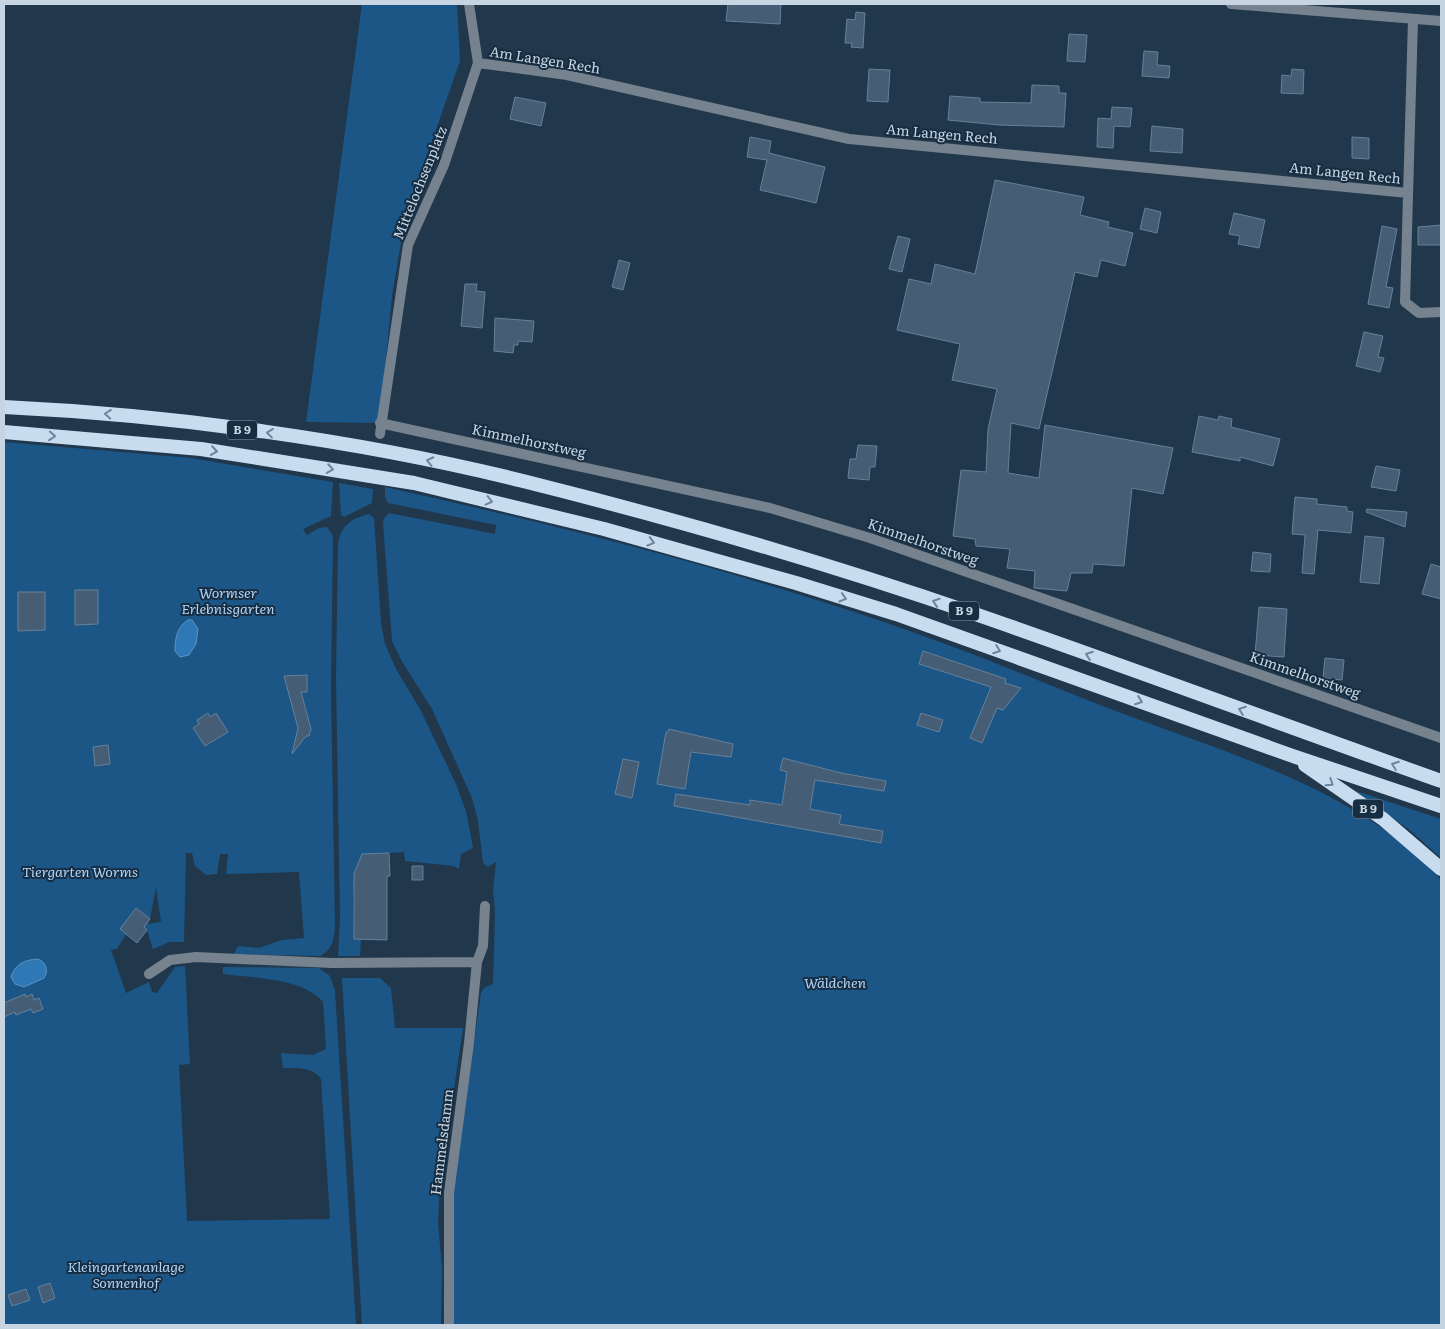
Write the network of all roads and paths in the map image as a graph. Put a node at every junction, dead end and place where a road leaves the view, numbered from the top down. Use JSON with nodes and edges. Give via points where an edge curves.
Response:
{"nodes":[{"id":1,"x":469,"y":4,"type":"edge"},
{"id":2,"x":1231,"y":4,"type":"edge"},
{"id":3,"x":1413,"y":19,"type":"junction"},
{"id":4,"x":1441,"y":21,"type":"edge"},
{"id":5,"x":478,"y":63,"type":"junction"},
{"id":6,"x":1408,"y":193,"type":"junction"},
{"id":7,"x":1441,"y":312,"type":"edge"},
{"id":8,"x":4,"y":407,"type":"edge"},
{"id":9,"x":380,"y":428,"type":"joint"},
{"id":10,"x":4,"y":432,"type":"edge"},
{"id":11,"x":1441,"y":738,"type":"edge"},
{"id":12,"x":1290,"y":755,"type":"junction"},
{"id":13,"x":1441,"y":781,"type":"edge"},
{"id":14,"x":1441,"y":806,"type":"edge"},
{"id":15,"x":1441,"y":869,"type":"edge"},
{"id":16,"x":485,"y":906,"type":"dead end"},
{"id":17,"x":476,"y":962,"type":"junction"},
{"id":18,"x":149,"y":974,"type":"dead end"},
{"id":19,"x":448,"y":1325,"type":"edge"}],
"edges":[{"from":1,"to":5,"type":"street","name":"Mittelochsenplatz"},
{"from":2,"to":3,"type":"street"},
{"from":3,"to":4,"type":"street"},
{"from":3,"to":6,"type":"street","name":"Am Langen Rech"},
{"from":5,"to":6,"type":"street","name":"Am Langen Rech","via":[[567,75],[849,139]]},
{"from":5,"to":9,"type":"street","name":"Mittelochsenplatz","via":[[444,165],[408,245]]},
{"from":6,"to":7,"type":"street","name":"Am Langen Rech","via":[[1405,302],[1419,313]]},
{"from":13,"to":8,"type":"highway","number":"B 9","one_way":true,"via":[[964,611],[705,530],[521,481],[276,434],[143,417]]},
{"from":9,"to":11,"type":"street","name":"Kimmelhorstweg","via":[[770,508],[870,538]]},
{"from":10,"to":12,"type":"highway","number":"B 9","one_way":true,"via":[[201,449],[414,482],[604,529],[896,614]]},
{"from":12,"to":14,"type":"highway"},
{"from":12,"to":15,"type":"highway","number":"B 9","one_way":true,"via":[[1383,819]]},
{"from":16,"to":17,"type":"street","name":"Hammelsdamm","via":[[483,946]]},
{"from":17,"to":18,"type":"street","via":[[332,963],[196,957],[170,960]]},
{"from":17,"to":19,"type":"street","name":"Hammelsdamm","via":[[470,1034],[448,1193]]}]}
